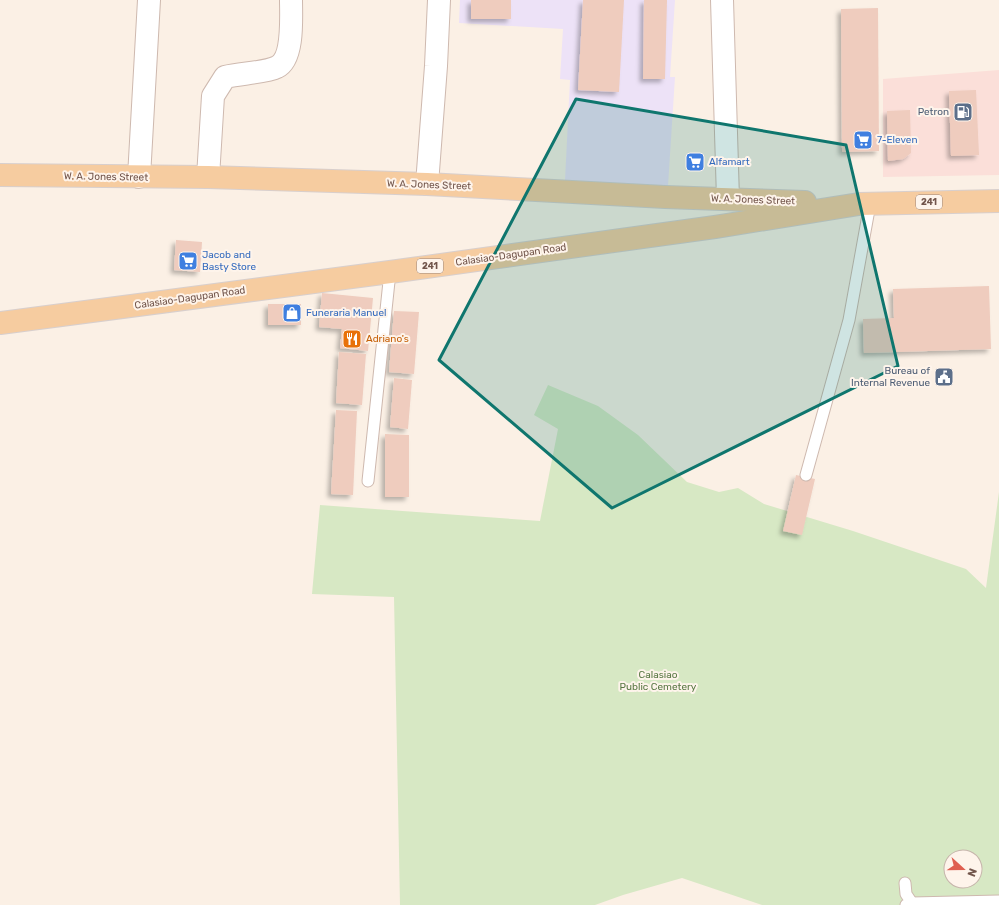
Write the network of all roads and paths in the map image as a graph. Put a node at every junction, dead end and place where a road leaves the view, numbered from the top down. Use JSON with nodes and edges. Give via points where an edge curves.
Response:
{"nodes":[{"id":1,"x":149,"y":0,"type":"edge"},
{"id":2,"x":291,"y":0,"type":"edge"},
{"id":3,"x":439,"y":0,"type":"edge"},
{"id":4,"x":722,"y":0,"type":"edge"},
{"id":5,"x":0,"y":175,"type":"edge"},
{"id":6,"x":139,"y":177,"type":"junction"},
{"id":7,"x":208,"y":177,"type":"junction"},
{"id":8,"x":427,"y":184,"type":"junction"},
{"id":9,"x":728,"y":199,"type":"junction"},
{"id":10,"x":999,"y":201,"type":"edge"},
{"id":11,"x":864,"y":204,"type":"junction"},
{"id":12,"x":390,"y":272,"type":"junction"},
{"id":13,"x":0,"y":323,"type":"edge"},
{"id":14,"x":806,"y":475,"type":"dead end"},
{"id":15,"x":368,"y":482,"type":"dead end"},
{"id":16,"x":905,"y":883,"type":"dead end"},
{"id":17,"x":999,"y":901,"type":"edge"},
{"id":18,"x":910,"y":904,"type":"edge"}],
"edges":[{"from":1,"to":6,"type":"street"},
{"from":2,"to":7,"type":"street","via":[[289,46],[284,62],[267,70],[226,77],[213,96]]},
{"from":3,"to":8,"type":"street"},
{"from":4,"to":9,"type":"street"},
{"from":5,"to":6,"type":"main road","name":"W. A. Jones Street"},
{"from":6,"to":7,"type":"main road","name":"W. A. Jones Street"},
{"from":7,"to":8,"type":"main road","name":"W. A. Jones Street"},
{"from":8,"to":9,"type":"main road","name":"W. A. Jones Street"},
{"from":9,"to":11,"type":"main road","name":"W. A. Jones Street"},
{"from":10,"to":11,"type":"main road","name":"Calasiao-Dagupan Road","number":"241"},
{"from":11,"to":12,"type":"main road","name":"Calasiao-Dagupan Road","number":"241"},
{"from":11,"to":14,"type":"lane","via":[[849,320]]},
{"from":12,"to":13,"type":"main road","name":"Calasiao-Dagupan Road","number":"241"},
{"from":12,"to":15,"type":"lane"},
{"from":16,"to":18,"type":"lane"},
{"from":17,"to":18,"type":"lane"}]}
